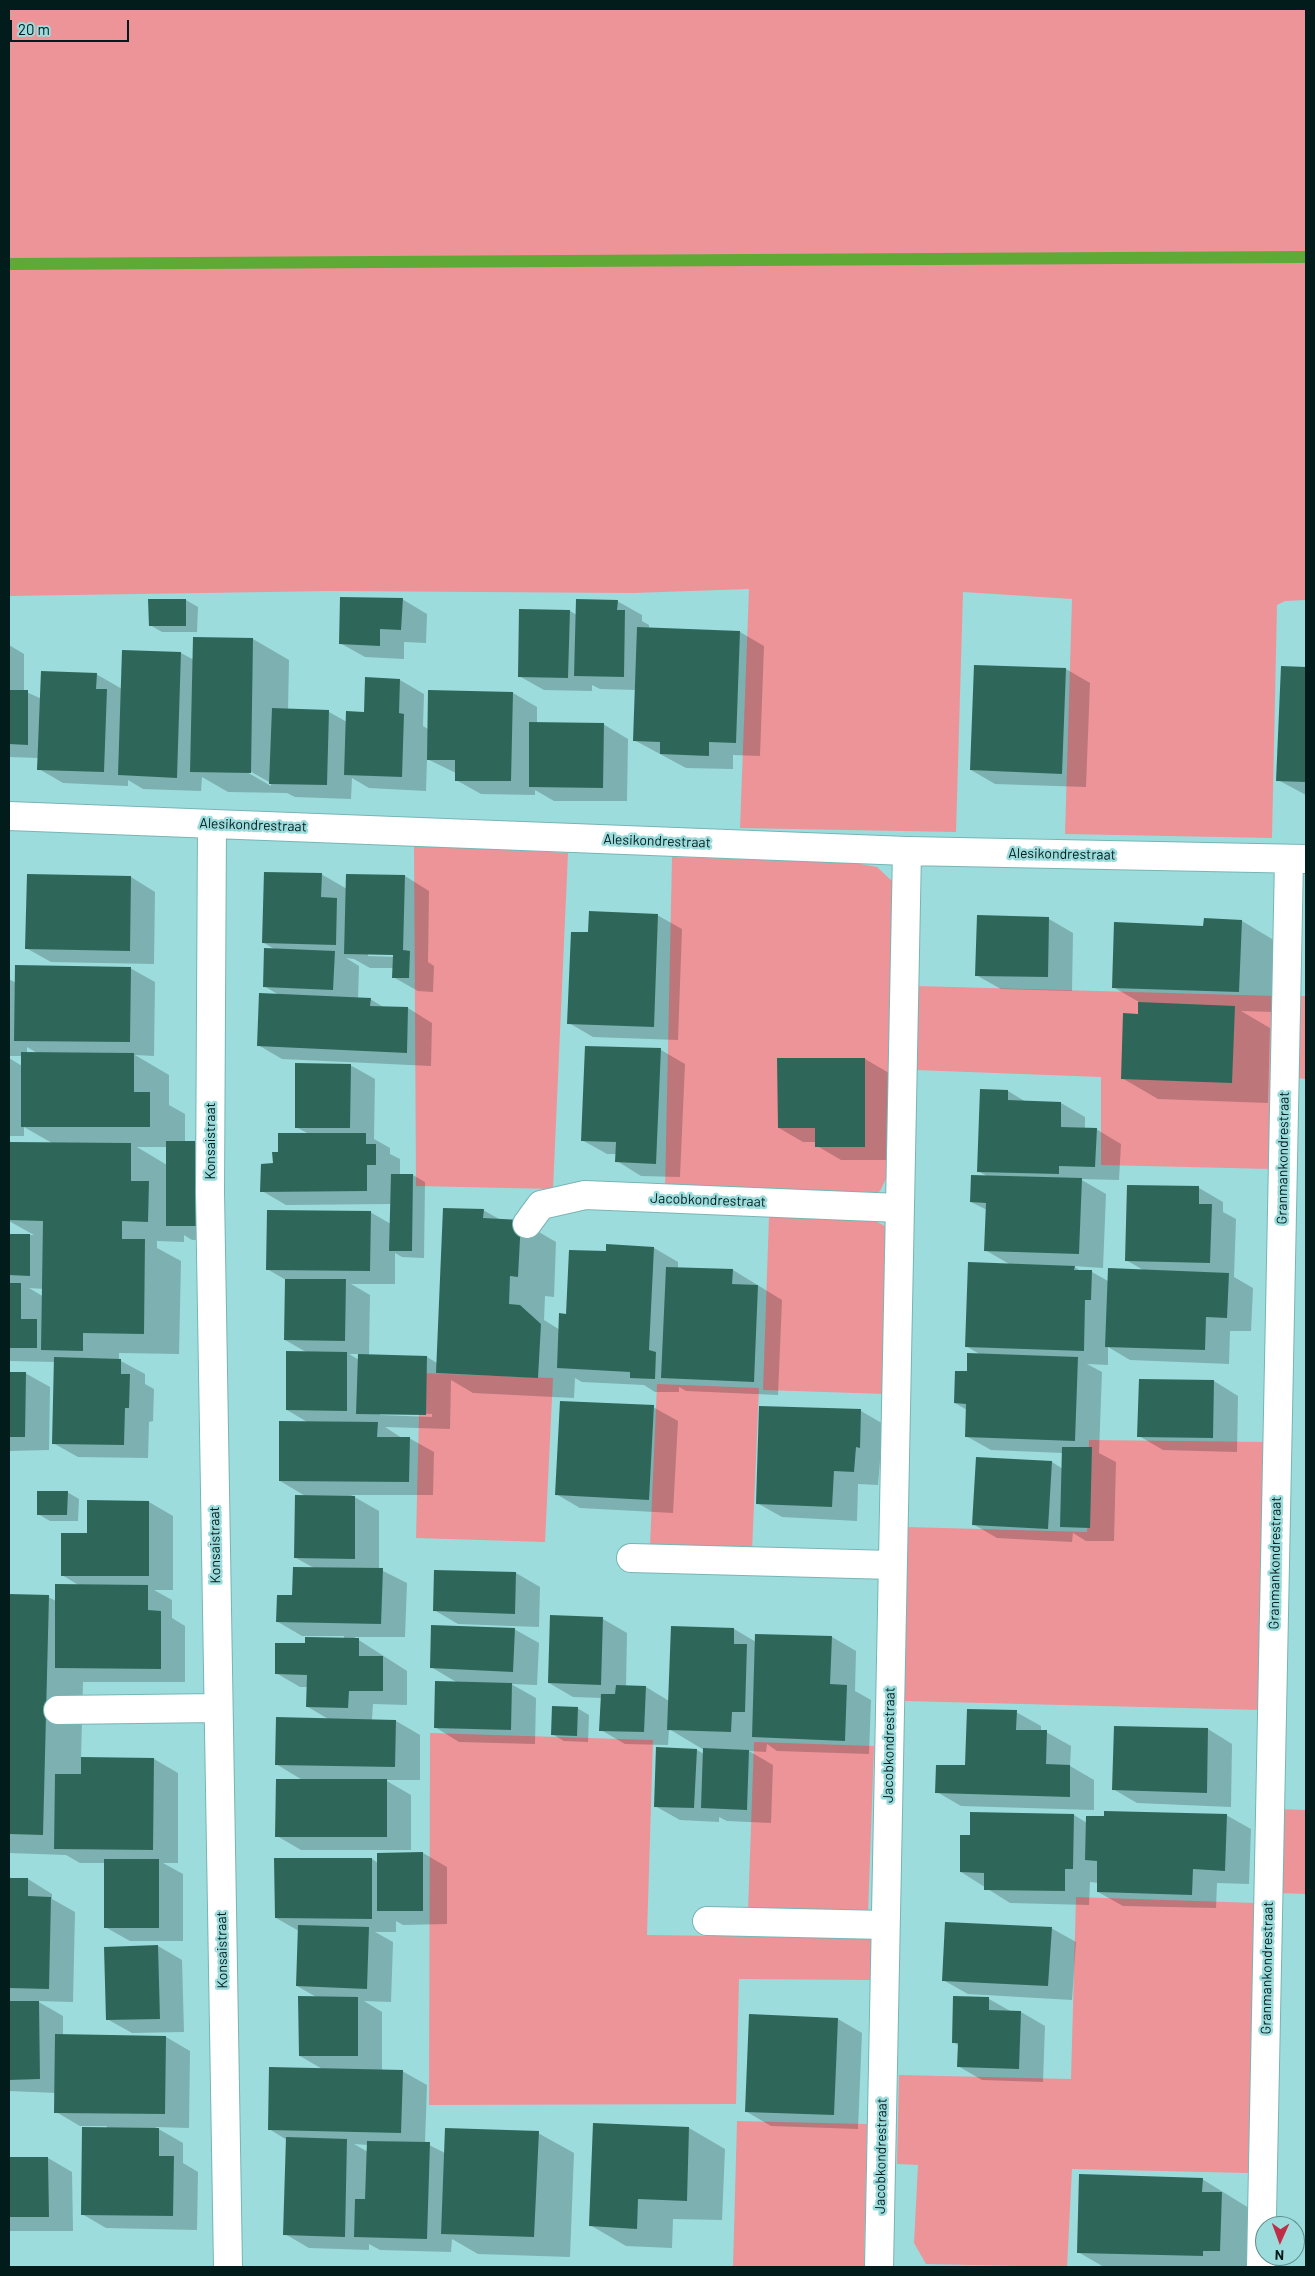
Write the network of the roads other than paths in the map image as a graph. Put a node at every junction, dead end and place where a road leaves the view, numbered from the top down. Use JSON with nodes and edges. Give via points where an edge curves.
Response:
{"nodes":[{"id":1,"x":9,"y":816,"type":"edge"},
{"id":2,"x":212,"y":824,"type":"junction"},
{"id":3,"x":907,"y":850,"type":"junction"},
{"id":4,"x":1298,"y":859,"type":"edge"},
{"id":5,"x":899,"y":1208,"type":"junction"},
{"id":6,"x":527,"y":1224,"type":"dead end"},
{"id":7,"x":631,"y":1558,"type":"dead end"},
{"id":8,"x":892,"y":1566,"type":"junction"},
{"id":9,"x":217,"y":1708,"type":"junction"},
{"id":10,"x":58,"y":1710,"type":"dead end"},
{"id":11,"x":707,"y":1921,"type":"dead end"},
{"id":12,"x":885,"y":1925,"type":"junction"},
{"id":13,"x":228,"y":2267,"type":"edge"},
{"id":14,"x":879,"y":2267,"type":"edge"},
{"id":15,"x":1261,"y":2267,"type":"edge"}],
"edges":[{"from":1,"to":2,"type":"street","name":"Alesikondrestraat"},
{"from":2,"to":3,"type":"street","name":"Alesikondrestraat"},
{"from":2,"to":9,"type":"street","name":"Konsaistraat","via":[[210,1192]]},
{"from":3,"to":4,"type":"street","name":"Alesikondrestraat"},
{"from":3,"to":5,"type":"street","name":"Jacobkondrestraat"},
{"from":4,"to":15,"type":"street","name":"Granmankondrestraat"},
{"from":5,"to":6,"type":"street","name":"Jacobkondrestraat","via":[[585,1195],[541,1205]]},
{"from":5,"to":8,"type":"street","name":"Jacobkondrestraat"},
{"from":7,"to":8,"type":"street"},
{"from":8,"to":12,"type":"street","name":"Jacobkondrestraat"},
{"from":9,"to":10,"type":"street"},
{"from":9,"to":13,"type":"street","name":"Konsaistraat"},
{"from":11,"to":12,"type":"street"},
{"from":12,"to":14,"type":"street","name":"Jacobkondrestraat"}]}
